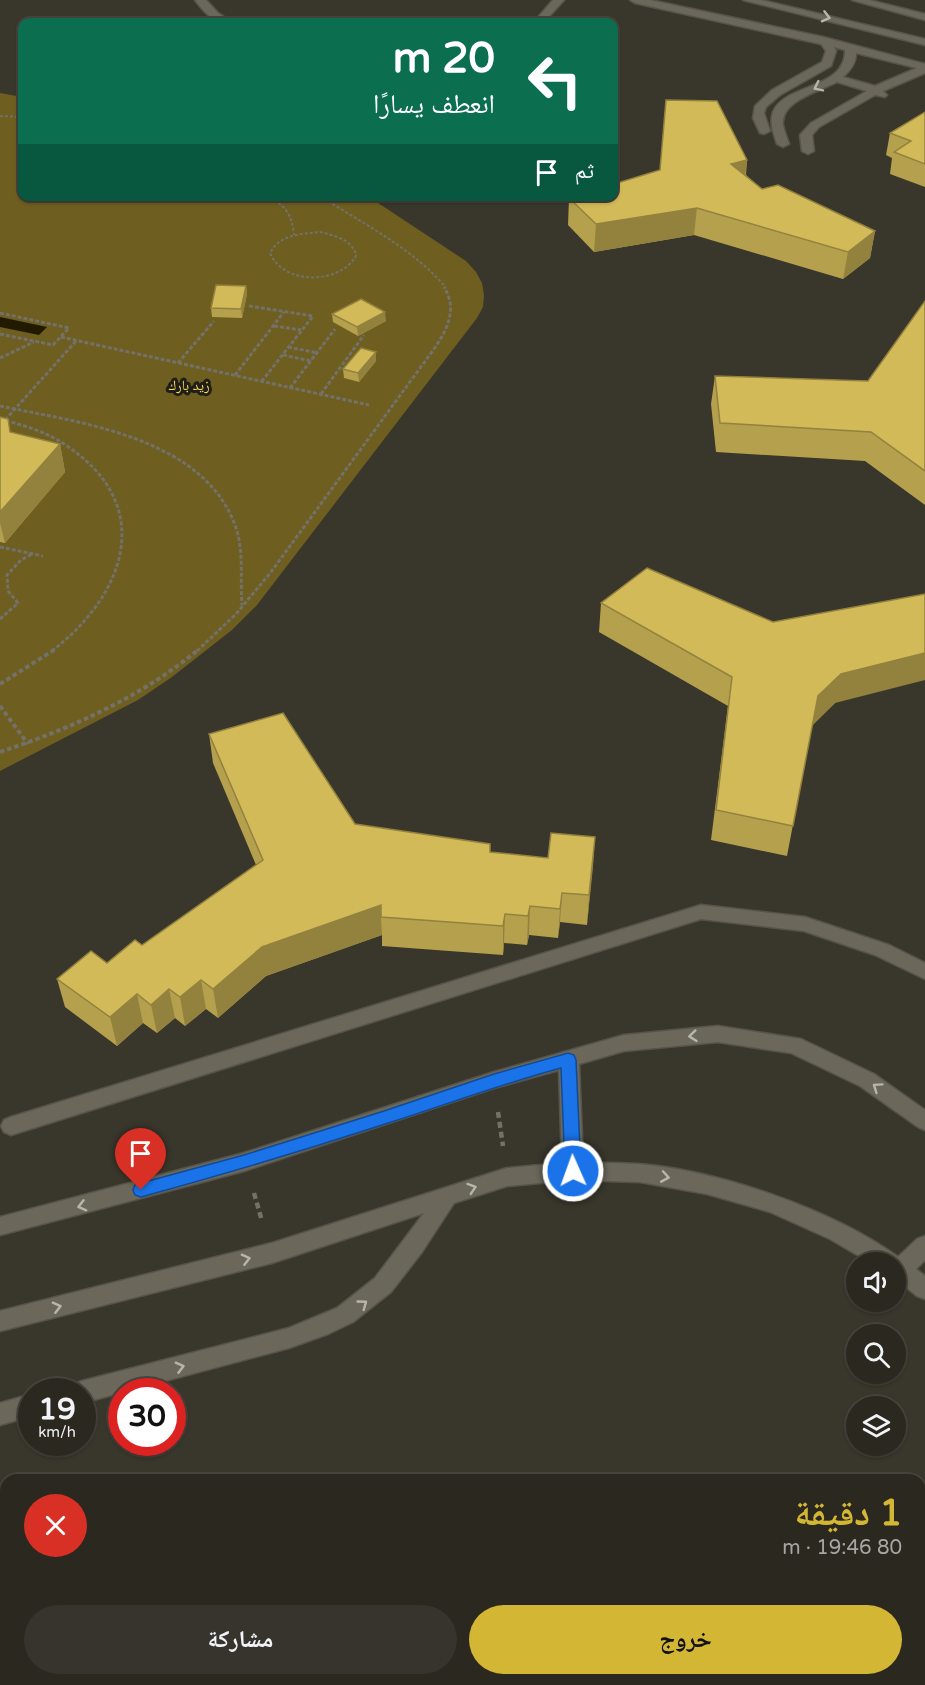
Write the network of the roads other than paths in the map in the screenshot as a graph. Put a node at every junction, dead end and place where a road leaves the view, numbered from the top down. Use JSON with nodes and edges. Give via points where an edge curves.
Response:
{"nodes":[{"id":1,"x":200,"y":0,"type":"edge"},
{"id":2,"x":559,"y":0,"type":"edge"},
{"id":3,"x":634,"y":0,"type":"edge"},
{"id":4,"x":748,"y":0,"type":"edge"},
{"id":5,"x":857,"y":0,"type":"edge"},
{"id":6,"x":925,"y":17,"type":"edge"},
{"id":7,"x":219,"y":18,"type":"edge"},
{"id":8,"x":543,"y":18,"type":"edge"},
{"id":9,"x":824,"y":40,"type":"junction"},
{"id":10,"x":925,"y":42,"type":"edge"},
{"id":11,"x":850,"y":47,"type":"junction"},
{"id":12,"x":925,"y":68,"type":"edge"},
{"id":13,"x":836,"y":78,"type":"junction"},
{"id":14,"x":864,"y":86,"type":"junction"},
{"id":15,"x":876,"y":90,"type":"junction"},
{"id":16,"x":809,"y":130,"type":"junction"},
{"id":17,"x":764,"y":131,"type":"dead end"},
{"id":18,"x":783,"y":144,"type":"dead end"},
{"id":19,"x":925,"y":972,"type":"edge"},
{"id":20,"x":568,"y":1060,"type":"junction"},
{"id":21,"x":925,"y":1121,"type":"edge"},
{"id":22,"x":11,"y":1126,"type":"dead end"},
{"id":23,"x":573,"y":1171,"type":"junction"},
{"id":24,"x":447,"y":1196,"type":"junction"},
{"id":25,"x":0,"y":1226,"type":"edge"},
{"id":26,"x":925,"y":1246,"type":"edge"},
{"id":27,"x":872,"y":1252,"type":"edge"},
{"id":28,"x":906,"y":1259,"type":"edge"},
{"id":29,"x":906,"y":1274,"type":"edge"},
{"id":30,"x":925,"y":1289,"type":"edge"},
{"id":31,"x":0,"y":1321,"type":"edge"},
{"id":32,"x":96,"y":1388,"type":"edge"},
{"id":33,"x":18,"y":1409,"type":"edge"},
{"id":34,"x":0,"y":1414,"type":"edge"}],
"edges":[{"from":1,"to":7,"type":"street"},
{"from":2,"to":8,"type":"street"},
{"from":3,"to":9,"type":"street"},
{"from":4,"to":10,"type":"street","one_way":true},
{"from":5,"to":6,"type":"street"},
{"from":9,"to":11,"type":"street"},
{"from":9,"to":17,"type":"street","via":[[831,51],[827,64],[760,105],[758,118]]},
{"from":11,"to":12,"type":"street"},
{"from":11,"to":13,"type":"street","via":[[851,64]]},
{"from":12,"to":15,"type":"street"},
{"from":13,"to":14,"type":"street"},
{"from":13,"to":18,"type":"street","one_way":true,"via":[[784,105],[776,118]]},
{"from":14,"to":15,"type":"street"},
{"from":14,"to":16,"type":"street","via":[[812,115],[807,124]]},
{"from":15,"to":16,"type":"street"},
{"from":15,"to":16,"type":"street","via":[[881,95],[877,102],[807,147]]},
{"from":19,"to":22,"type":"street","via":[[882,950],[805,924],[701,912]]},
{"from":21,"to":20,"type":"street","one_way":true,"via":[[867,1080],[794,1045],[718,1034],[624,1043]]},
{"from":20,"to":23,"type":"street"},
{"from":20,"to":25,"type":"street","one_way":true,"via":[[494,1080],[244,1162]]},
{"from":24,"to":23,"type":"street","one_way":true,"via":[[507,1177]]},
{"from":23,"to":27,"type":"street","one_way":true,"via":[[640,1173],[707,1185],[774,1204],[838,1232]]},
{"from":31,"to":24,"type":"street","one_way":true,"via":[[272,1253]]},
{"from":32,"to":24,"type":"street","one_way":true,"via":[[289,1338],[346,1316],[391,1278]]},
{"from":26,"to":28,"type":"street"},
{"from":29,"to":30,"type":"street"},
{"from":33,"to":34,"type":"street"}]}
